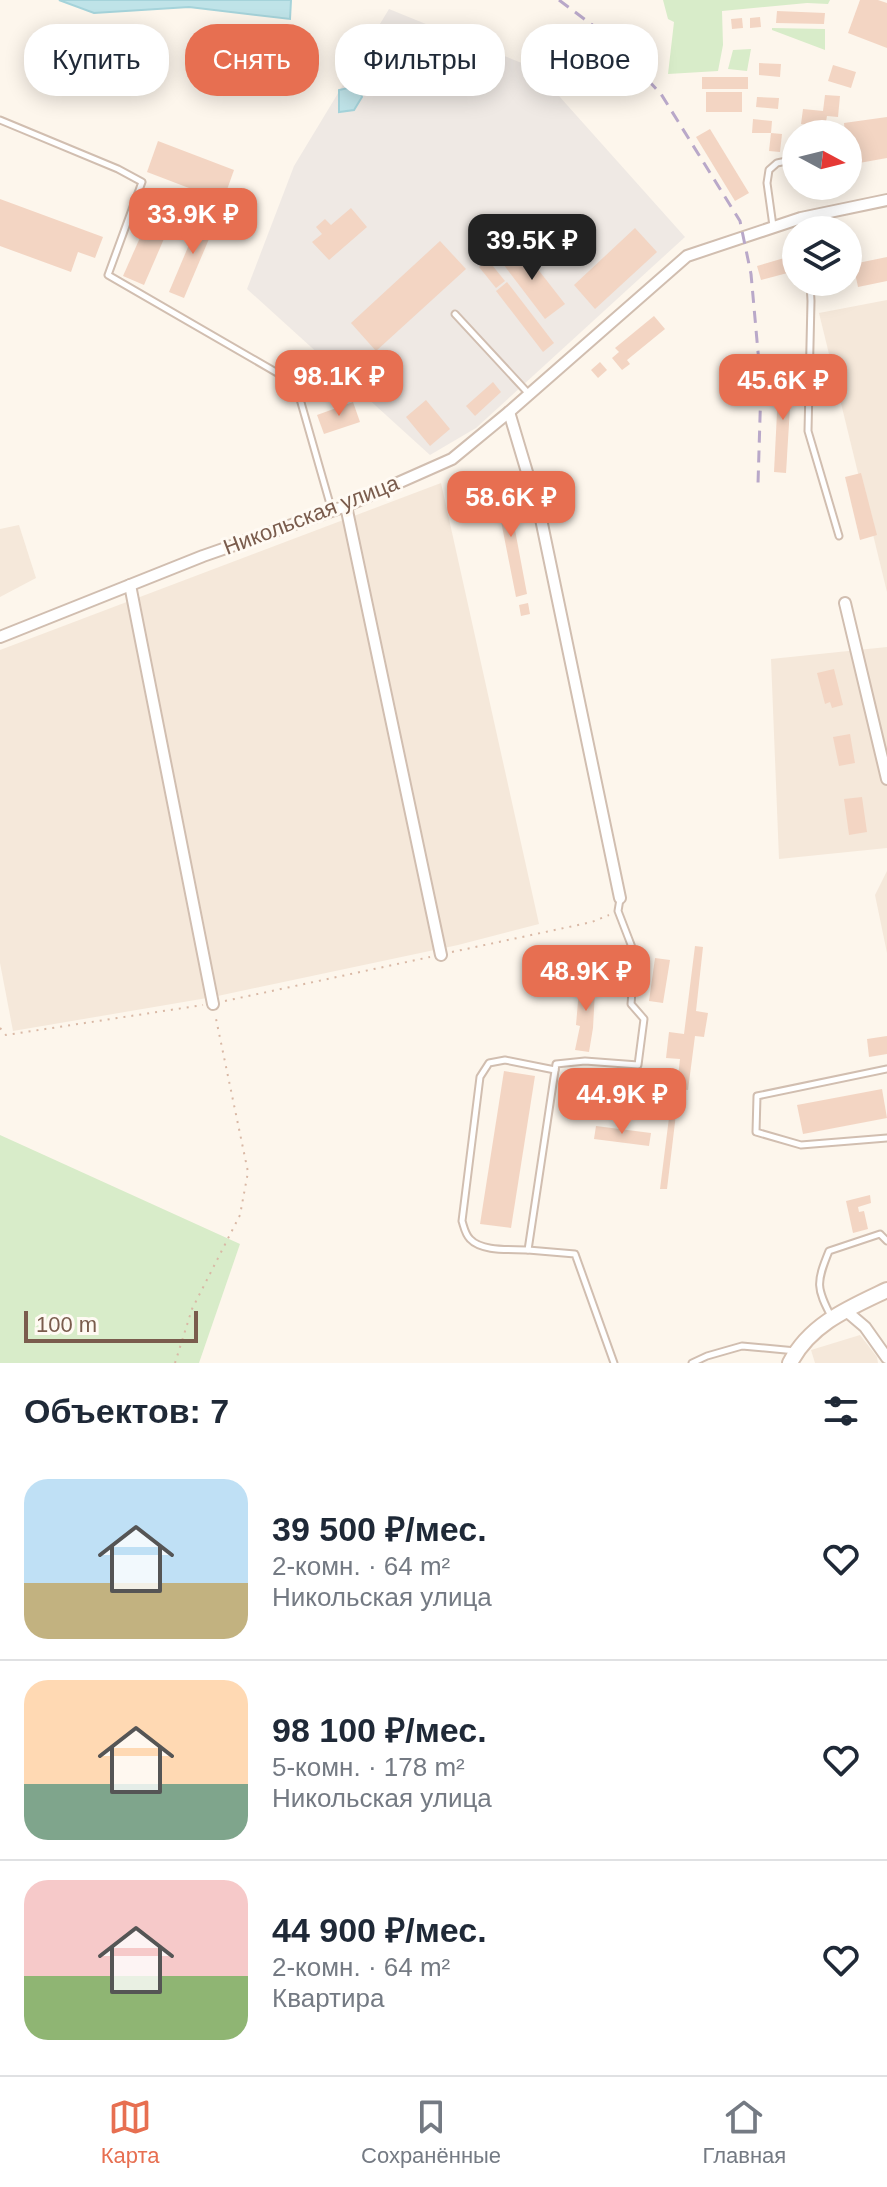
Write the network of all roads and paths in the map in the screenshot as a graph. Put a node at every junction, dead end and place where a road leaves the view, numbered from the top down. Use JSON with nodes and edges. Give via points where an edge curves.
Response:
{"nodes":[{"id":1,"x":0,"y":120,"type":"edge"},
{"id":2,"x":782,"y":162,"type":"edge"},
{"id":3,"x":887,"y":200,"type":"edge"},
{"id":4,"x":811,"y":216,"type":"edge"},
{"id":5,"x":782,"y":224,"type":"edge"},
{"id":6,"x":773,"y":227,"type":"junction"},
{"id":7,"x":811,"y":296,"type":"edge"},
{"id":8,"x":455,"y":314,"type":"dead end"},
{"id":9,"x":529,"y":394,"type":"junction"},
{"id":10,"x":509,"y":412,"type":"junction"},
{"id":11,"x":346,"y":506,"type":"junction"},
{"id":12,"x":332,"y":511,"type":"junction"},
{"id":13,"x":839,"y":536,"type":"dead end"},
{"id":14,"x":130,"y":585,"type":"junction"},
{"id":15,"x":845,"y":603,"type":"dead end"},
{"id":16,"x":0,"y":637,"type":"edge"},
{"id":17,"x":887,"y":779,"type":"edge"},
{"id":18,"x":620,"y":898,"type":"joint"},
{"id":19,"x":618,"y":911,"type":"junction"},
{"id":20,"x":441,"y":955,"type":"junction"},
{"id":21,"x":213,"y":1004,"type":"junction"},
{"id":22,"x":0,"y":1028,"type":"edge"},
{"id":23,"x":887,"y":1069,"type":"edge"},
{"id":24,"x":555,"y":1070,"type":"junction"},
{"id":25,"x":887,"y":1138,"type":"edge"},
{"id":26,"x":887,"y":1241,"type":"edge"},
{"id":27,"x":528,"y":1250,"type":"junction"},
{"id":28,"x":887,"y":1290,"type":"edge"},
{"id":29,"x":838,"y":1314,"type":"junction"},
{"id":30,"x":793,"y":1357,"type":"edge"},
{"id":31,"x":887,"y":1358,"type":"edge"},
{"id":32,"x":175,"y":1363,"type":"edge"},
{"id":33,"x":614,"y":1363,"type":"edge"},
{"id":34,"x":692,"y":1363,"type":"edge"}],
"edges":[{"from":1,"to":12,"type":"lane","via":[[142,182],[108,275],[286,378],[298,392]]},
{"from":2,"to":6,"type":"lane","via":[[769,170],[767,183]]},
{"from":3,"to":4,"type":"street","name":"Никольская улица"},
{"from":5,"to":6,"type":"street","name":"Никольская улица"},
{"from":6,"to":9,"type":"street","name":"Никольская улица","via":[[687,256]]},
{"from":7,"to":13,"type":"lane","via":[[808,431]]},
{"from":8,"to":9,"type":"lane"},
{"from":9,"to":10,"type":"street","name":"Никольская улица"},
{"from":10,"to":11,"type":"street","name":"Никольская улица","via":[[452,459]]},
{"from":10,"to":18,"type":"street","via":[[541,519]]},
{"from":11,"to":12,"type":"street","name":"Никольская улица"},
{"from":11,"to":20,"type":"street"},
{"from":12,"to":14,"type":"street","name":"Никольская улица"},
{"from":14,"to":16,"type":"street","name":"Никольская улица"},
{"from":14,"to":21,"type":"street"},
{"from":15,"to":17,"type":"street"},
{"from":18,"to":19,"type":"lane"},
{"from":19,"to":20,"type":"path","via":[[592,922]]},
{"from":19,"to":24,"type":"lane","via":[[635,955],[631,1004],[644,1019],[638,1065],[585,1061],[556,1064]]},
{"from":20,"to":21,"type":"path"},
{"from":21,"to":22,"type":"path","via":[[6,1035]]},
{"from":21,"to":32,"type":"path","via":[[248,1172],[240,1215],[192,1309]]},
{"from":23,"to":25,"type":"lane","via":[[757,1096],[756,1132],[801,1145]]},
{"from":24,"to":27,"type":"lane"},
{"from":24,"to":27,"type":"lane","via":[[505,1060],[489,1063],[480,1077],[462,1221],[467,1237],[476,1244]]},
{"from":26,"to":29,"type":"lane","via":[[880,1234],[829,1251],[819,1294]]},
{"from":27,"to":33,"type":"lane","via":[[575,1254]]},
{"from":28,"to":29,"type":"main road"},
{"from":29,"to":30,"type":"main road","via":[[812,1333]]},
{"from":29,"to":31,"type":"street","via":[[865,1327]]},
{"from":30,"to":34,"type":"lane","via":[[742,1346]]}]}
